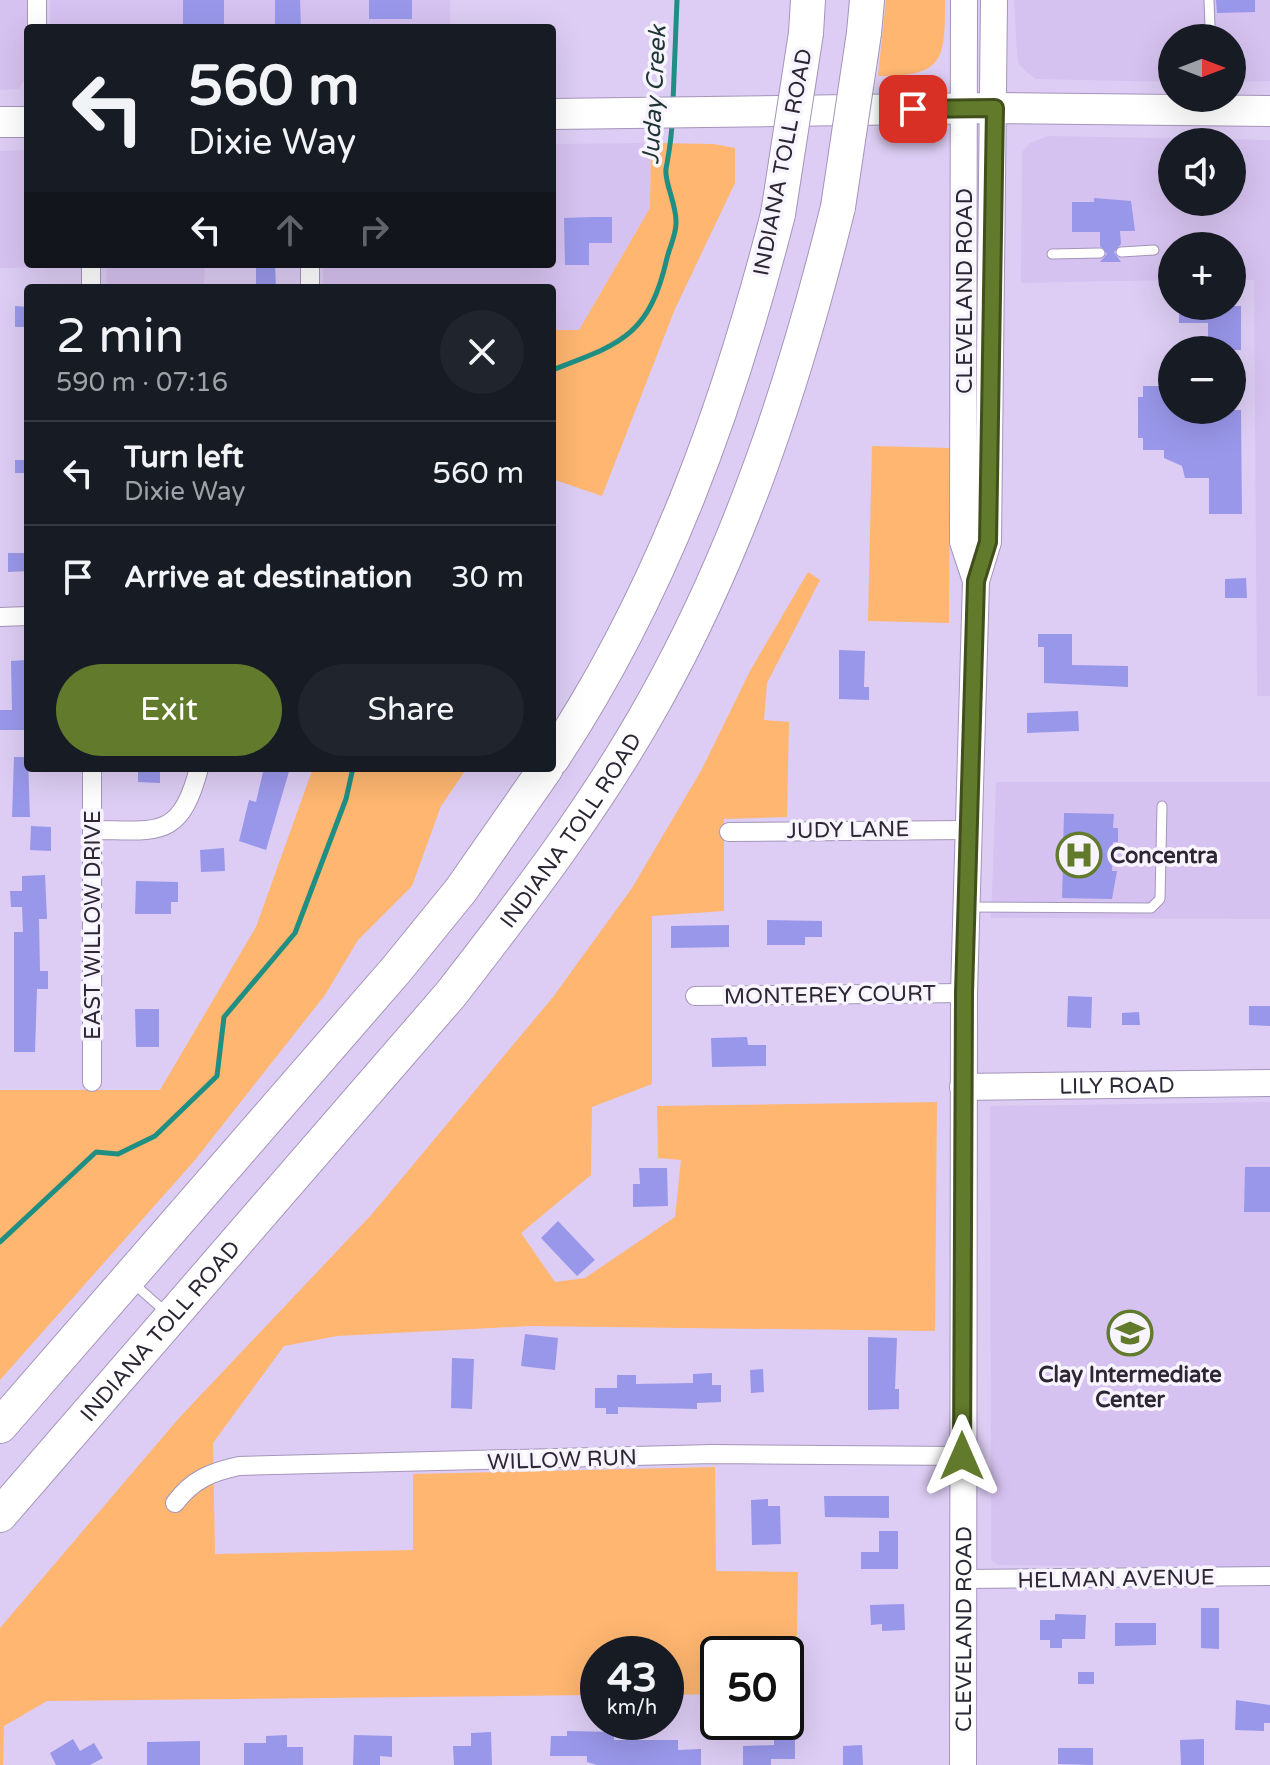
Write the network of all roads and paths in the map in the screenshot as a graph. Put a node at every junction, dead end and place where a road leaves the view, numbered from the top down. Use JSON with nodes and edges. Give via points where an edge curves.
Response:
{"nodes":[{"id":1,"x":37,"y":0,"type":"edge"},
{"id":2,"x":964,"y":0,"type":"edge"},
{"id":3,"x":994,"y":0,"type":"edge"},
{"id":4,"x":1209,"y":0,"type":"edge"},
{"id":5,"x":807,"y":17,"type":"edge"},
{"id":6,"x":865,"y":17,"type":"edge"},
{"id":7,"x":37,"y":24,"type":"edge"},
{"id":8,"x":1210,"y":24,"type":"edge"},
{"id":9,"x":995,"y":108,"type":"junction"},
{"id":10,"x":964,"y":109,"type":"junction"},
{"id":11,"x":1270,"y":111,"type":"edge"},
{"id":12,"x":556,"y":114,"type":"edge"},
{"id":13,"x":0,"y":122,"type":"edge"},
{"id":14,"x":24,"y":122,"type":"edge"},
{"id":15,"x":1154,"y":250,"type":"dead end"},
{"id":16,"x":1121,"y":252,"type":"dead end"},
{"id":17,"x":1100,"y":253,"type":"dead end"},
{"id":18,"x":1052,"y":254,"type":"dead end"},
{"id":19,"x":976,"y":581,"type":"junction"},
{"id":20,"x":24,"y":616,"type":"edge"},
{"id":21,"x":0,"y":617,"type":"edge"},
{"id":22,"x":556,"y":752,"type":"edge"},
{"id":23,"x":92,"y":772,"type":"edge"},
{"id":24,"x":198,"y":772,"type":"edge"},
{"id":25,"x":543,"y":772,"type":"edge"},
{"id":26,"x":1162,"y":806,"type":"dead end"},
{"id":27,"x":92,"y":830,"type":"junction"},
{"id":28,"x":967,"y":830,"type":"junction"},
{"id":29,"x":729,"y":832,"type":"dead end"},
{"id":30,"x":966,"y":907,"type":"junction"},
{"id":31,"x":964,"y":993,"type":"junction"},
{"id":32,"x":695,"y":996,"type":"dead end"},
{"id":33,"x":92,"y":1082,"type":"dead end"},
{"id":34,"x":1270,"y":1083,"type":"edge"},
{"id":35,"x":963,"y":1087,"type":"junction"},
{"id":36,"x":129,"y":1279,"type":"junction"},
{"id":37,"x":172,"y":1318,"type":"junction"},
{"id":38,"x":0,"y":1426,"type":"edge"},
{"id":39,"x":962,"y":1456,"type":"junction"},
{"id":40,"x":175,"y":1503,"type":"dead end"},
{"id":41,"x":0,"y":1515,"type":"edge"},
{"id":42,"x":1270,"y":1576,"type":"edge"},
{"id":43,"x":962,"y":1579,"type":"junction"},
{"id":44,"x":963,"y":1765,"type":"edge"}],
"edges":[{"from":1,"to":7,"type":"street"},
{"from":2,"to":10,"type":"main road","name":"CLEVELAND ROAD"},
{"from":3,"to":9,"type":"main road","name":"CLEVELAND ROAD"},
{"from":4,"to":8,"type":"lane"},
{"from":5,"to":22,"type":"highway","name":"INDIANA TOLL ROAD","bridge":true,"via":[[778,214],[699,476],[623,640]]},
{"from":6,"to":37,"type":"highway","name":"INDIANA TOLL ROAD","bridge":true,"via":[[838,207],[818,288],[777,424],[689,633],[630,743],[559,851],[451,994]]},
{"from":9,"to":10,"type":"main road"},
{"from":9,"to":11,"type":"main road"},
{"from":9,"to":19,"type":"main road","name":"CLEVELAND ROAD","via":[[988,542]]},
{"from":10,"to":12,"type":"main road"},
{"from":10,"to":19,"type":"main road","name":"CLEVELAND ROAD","via":[[963,542]]},
{"from":13,"to":14,"type":"main road"},
{"from":15,"to":16,"type":"lane"},
{"from":17,"to":18,"type":"lane"},
{"from":19,"to":28,"type":"main road","name":"CLEVELAND ROAD"},
{"from":20,"to":21,"type":"street"},
{"from":23,"to":27,"type":"street","name":"EAST WILLOW DRIVE"},
{"from":24,"to":27,"type":"street","via":[[186,808],[165,827]]},
{"from":25,"to":36,"type":"highway","via":[[461,890],[396,970]]},
{"from":26,"to":30,"type":"lane","via":[[1160,899],[1151,908]]},
{"from":27,"to":33,"type":"street","name":"EAST WILLOW DRIVE"},
{"from":28,"to":29,"type":"street","name":"JUDY LANE"},
{"from":28,"to":30,"type":"main road","name":"CLEVELAND ROAD"},
{"from":30,"to":31,"type":"main road","name":"CLEVELAND ROAD"},
{"from":31,"to":32,"type":"street","name":"MONTEREY COURT"},
{"from":31,"to":35,"type":"main road","name":"CLEVELAND ROAD"},
{"from":34,"to":35,"type":"main road","name":"LILY ROAD"},
{"from":35,"to":39,"type":"main road","name":"CLEVELAND ROAD"},
{"from":36,"to":37,"type":"lane"},
{"from":36,"to":38,"type":"highway"},
{"from":37,"to":41,"type":"highway","name":"INDIANA TOLL ROAD"},
{"from":39,"to":40,"type":"street","name":"WILLOW RUN","via":[[712,1454],[239,1466],[213,1472],[187,1487]]},
{"from":39,"to":43,"type":"main road","name":"CLEVELAND ROAD"},
{"from":42,"to":43,"type":"street","name":"HELMAN AVENUE"},
{"from":43,"to":44,"type":"main road","name":"CLEVELAND ROAD"}]}
